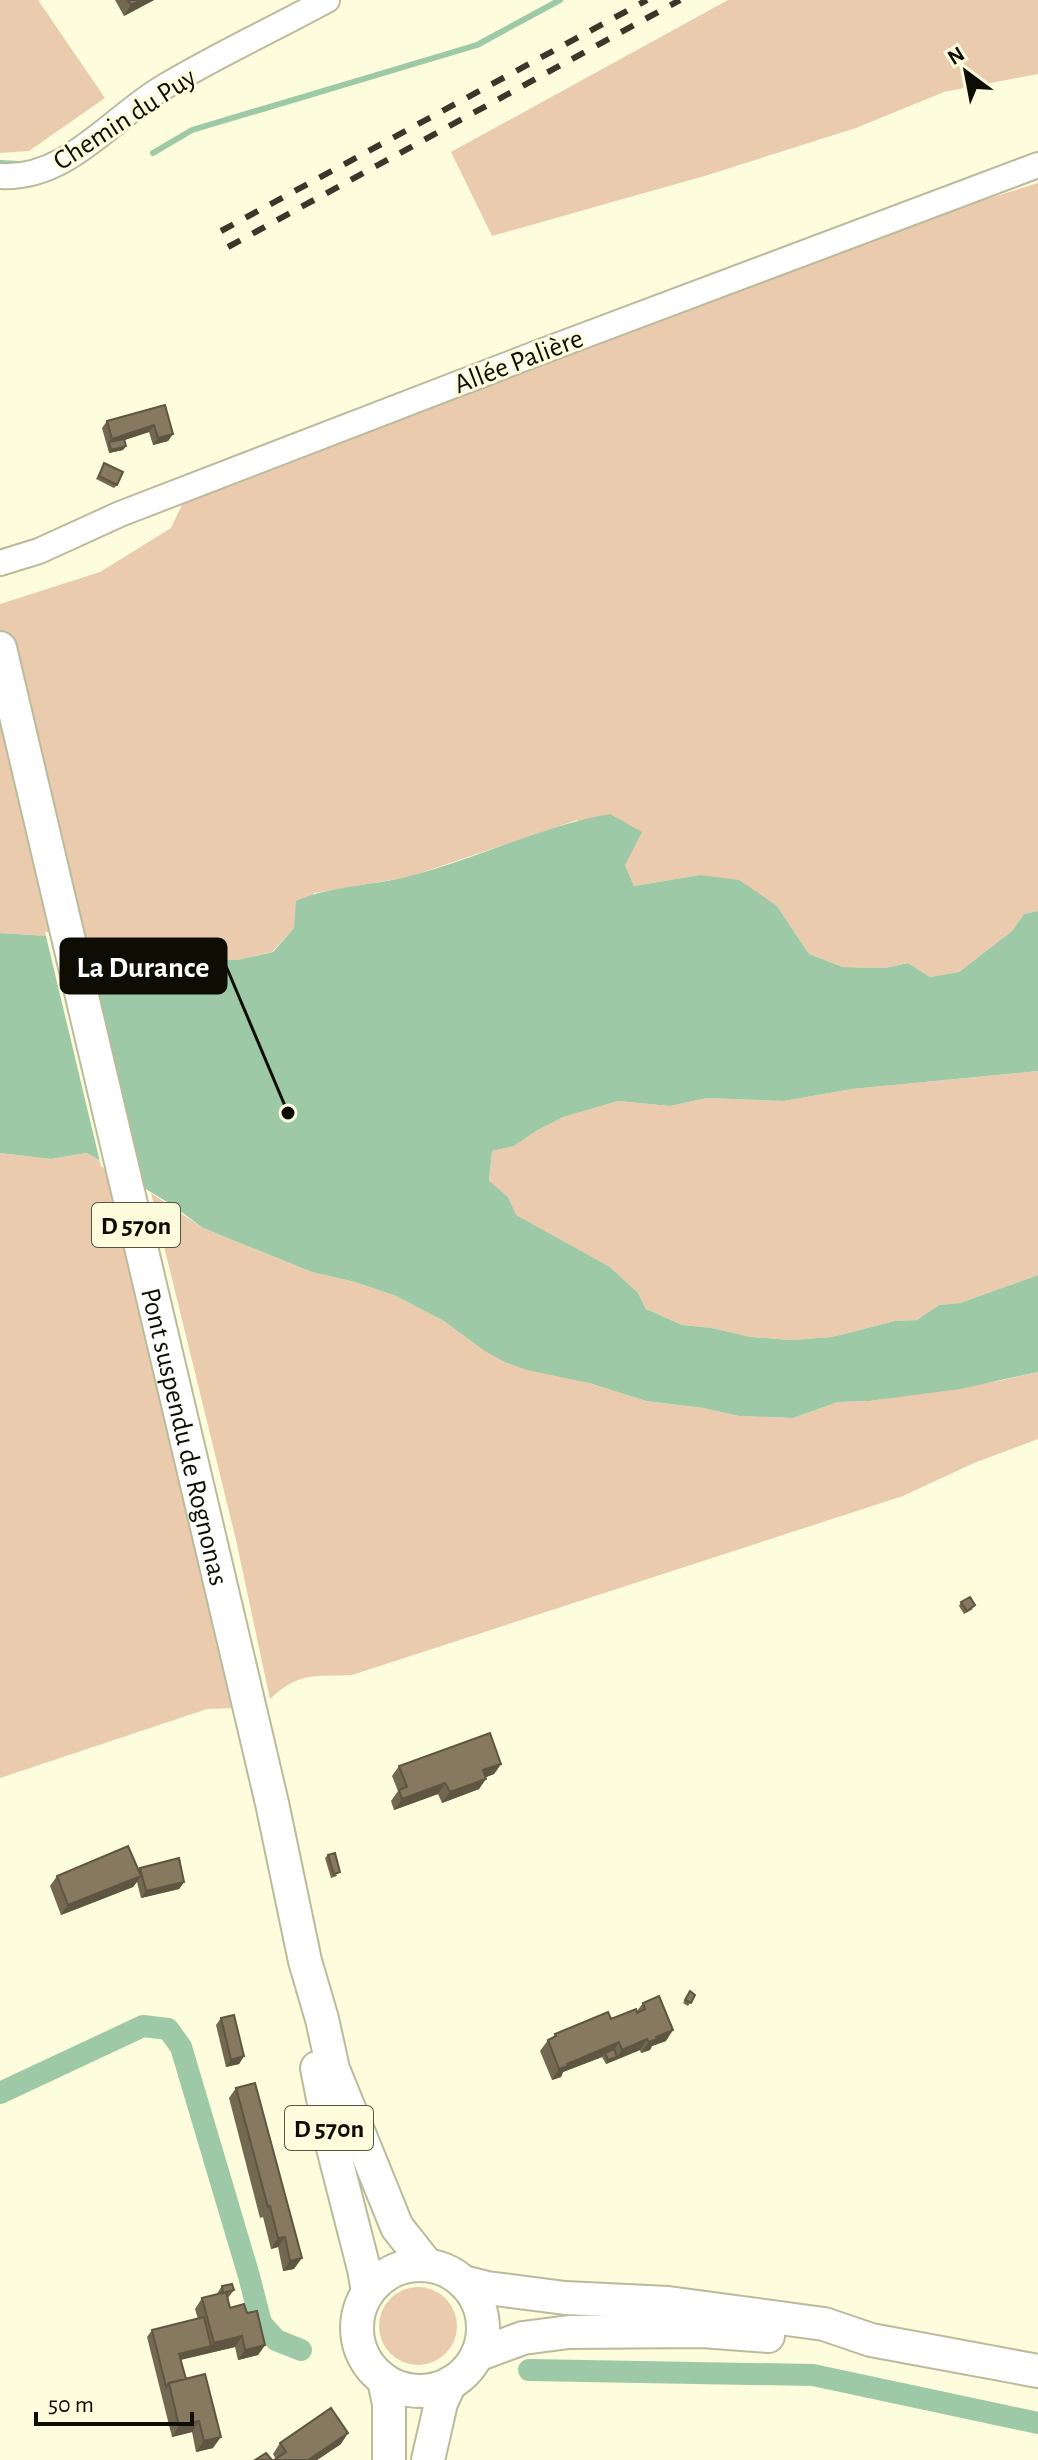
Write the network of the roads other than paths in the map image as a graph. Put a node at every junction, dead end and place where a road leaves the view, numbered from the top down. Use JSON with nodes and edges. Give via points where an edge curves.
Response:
{"nodes":[{"id":1,"x":327,"y":0,"type":"edge"},
{"id":2,"x":1038,"y":165,"type":"edge"},
{"id":3,"x":0,"y":176,"type":"edge"},
{"id":4,"x":0,"y":563,"type":"edge"},
{"id":5,"x":0,"y":648,"type":"edge"},
{"id":6,"x":305,"y":1961,"type":"junction"},
{"id":7,"x":427,"y":2265,"type":"junction"},
{"id":8,"x":463,"y":2282,"type":"junction"},
{"id":9,"x":368,"y":2292,"type":"junction"},
{"id":10,"x":871,"y":2340,"type":"junction"},
{"id":11,"x":477,"y":2355,"type":"junction"},
{"id":12,"x":1038,"y":2371,"type":"edge"},
{"id":13,"x":384,"y":2380,"type":"junction"},
{"id":14,"x":450,"y":2383,"type":"junction"},
{"id":15,"x":389,"y":2460,"type":"edge"},
{"id":16,"x":428,"y":2460,"type":"edge"}],
"edges":[{"from":1,"to":3,"type":"street","name":"Chemin du Puy","via":[[158,91],[67,159],[27,175]]},
{"from":2,"to":4,"type":"street","name":"Allée Palière","via":[[520,359]]},
{"from":5,"to":6,"type":"main road","name":"Pont suspendu de Rognonas","number":"D 570n"},
{"from":6,"to":7,"type":"main road","number":"D 570n","via":[[333,2069],[358,2133],[397,2227]]},
{"from":6,"to":9,"type":"main road","number":"D 570n","via":[[315,2056]]},
{"from":7,"to":8,"type":"main road"},
{"from":7,"to":9,"type":"main road","via":[[394,2270]]},
{"from":8,"to":10,"type":"main road","via":[[565,2298],[668,2303],[796,2320]]},
{"from":8,"to":11,"type":"main road","via":[[482,2316]]},
{"from":9,"to":13,"type":"main road","via":[[359,2310],[360,2349]]},
{"from":10,"to":11,"type":"main road","via":[[702,2331],[569,2332],[523,2338]]},
{"from":10,"to":12,"type":"main road"},
{"from":11,"to":14,"type":"main road"},
{"from":13,"to":14,"type":"main road","via":[[405,2389],[428,2390]]},
{"from":13,"to":15,"type":"main road"},
{"from":14,"to":16,"type":"main road"}]}
